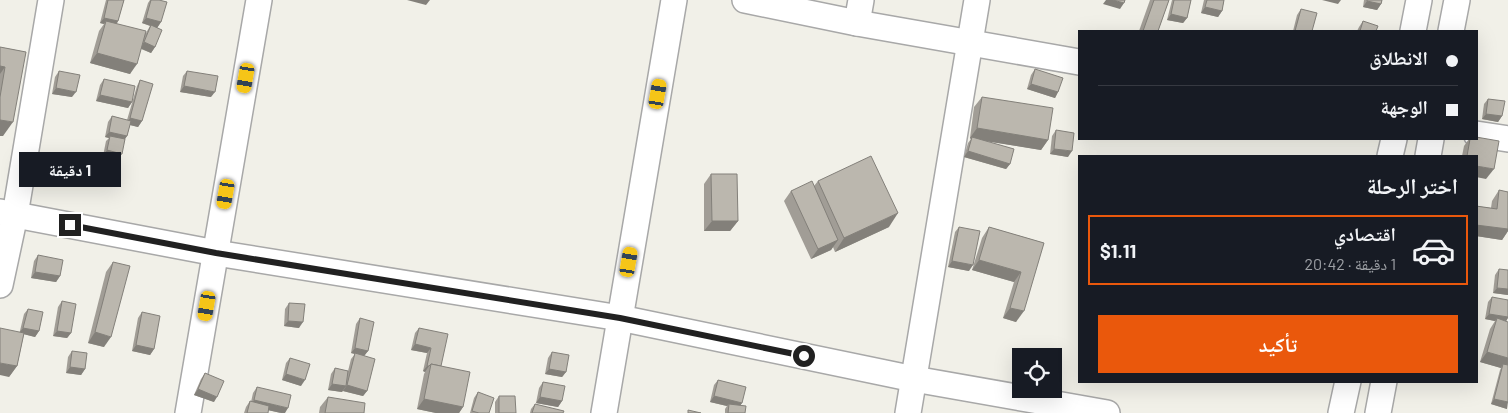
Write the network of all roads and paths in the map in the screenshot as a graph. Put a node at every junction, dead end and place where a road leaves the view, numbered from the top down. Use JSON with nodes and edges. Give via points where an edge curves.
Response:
{"nodes":[{"id":1,"x":51,"y":0,"type":"edge"},
{"id":2,"x":259,"y":0,"type":"edge"},
{"id":3,"x":674,"y":0,"type":"edge"},
{"id":4,"x":745,"y":0,"type":"edge"},
{"id":5,"x":977,"y":0,"type":"edge"},
{"id":6,"x":1419,"y":0,"type":"edge"},
{"id":7,"x":1457,"y":0,"type":"edge"},
{"id":8,"x":859,"y":11,"type":"edge"},
{"id":9,"x":1413,"y":30,"type":"edge"},
{"id":10,"x":1451,"y":30,"type":"edge"},
{"id":11,"x":968,"y":42,"type":"junction"},
{"id":12,"x":1078,"y":62,"type":"edge"},
{"id":13,"x":1478,"y":134,"type":"edge"},
{"id":14,"x":1508,"y":139,"type":"edge"},
{"id":15,"x":1394,"y":140,"type":"edge"},
{"id":16,"x":1431,"y":140,"type":"edge"},
{"id":17,"x":1390,"y":155,"type":"edge"},
{"id":18,"x":1428,"y":155,"type":"edge"},
{"id":19,"x":8,"y":213,"type":"edge"},
{"id":20,"x":216,"y":253,"type":"junction"},
{"id":21,"x":0,"y":285,"type":"edge"},
{"id":22,"x":620,"y":318,"type":"junction"},
{"id":23,"x":914,"y":379,"type":"junction"},
{"id":24,"x":1348,"y":383,"type":"edge"},
{"id":25,"x":1384,"y":383,"type":"edge"},
{"id":26,"x":188,"y":413,"type":"edge"},
{"id":27,"x":604,"y":413,"type":"edge"},
{"id":28,"x":908,"y":413,"type":"edge"},
{"id":29,"x":1107,"y":413,"type":"edge"},
{"id":30,"x":1341,"y":413,"type":"edge"},
{"id":31,"x":1378,"y":413,"type":"edge"}],
"edges":[{"from":1,"to":19,"type":"street"},
{"from":2,"to":20,"type":"street"},
{"from":3,"to":22,"type":"street"},
{"from":4,"to":8,"type":"street"},
{"from":5,"to":11,"type":"street"},
{"from":6,"to":9,"type":"street"},
{"from":7,"to":10,"type":"street"},
{"from":8,"to":11,"type":"street"},
{"from":11,"to":12,"type":"street"},
{"from":11,"to":23,"type":"street"},
{"from":13,"to":14,"type":"street"},
{"from":15,"to":17,"type":"street"},
{"from":16,"to":18,"type":"street"},
{"from":19,"to":20,"type":"street"},
{"from":19,"to":21,"type":"street"},
{"from":20,"to":22,"type":"street"},
{"from":20,"to":26,"type":"street"},
{"from":22,"to":23,"type":"street"},
{"from":22,"to":27,"type":"street"},
{"from":23,"to":28,"type":"street"},
{"from":23,"to":29,"type":"street"},
{"from":24,"to":30,"type":"street"},
{"from":25,"to":31,"type":"street"}]}
